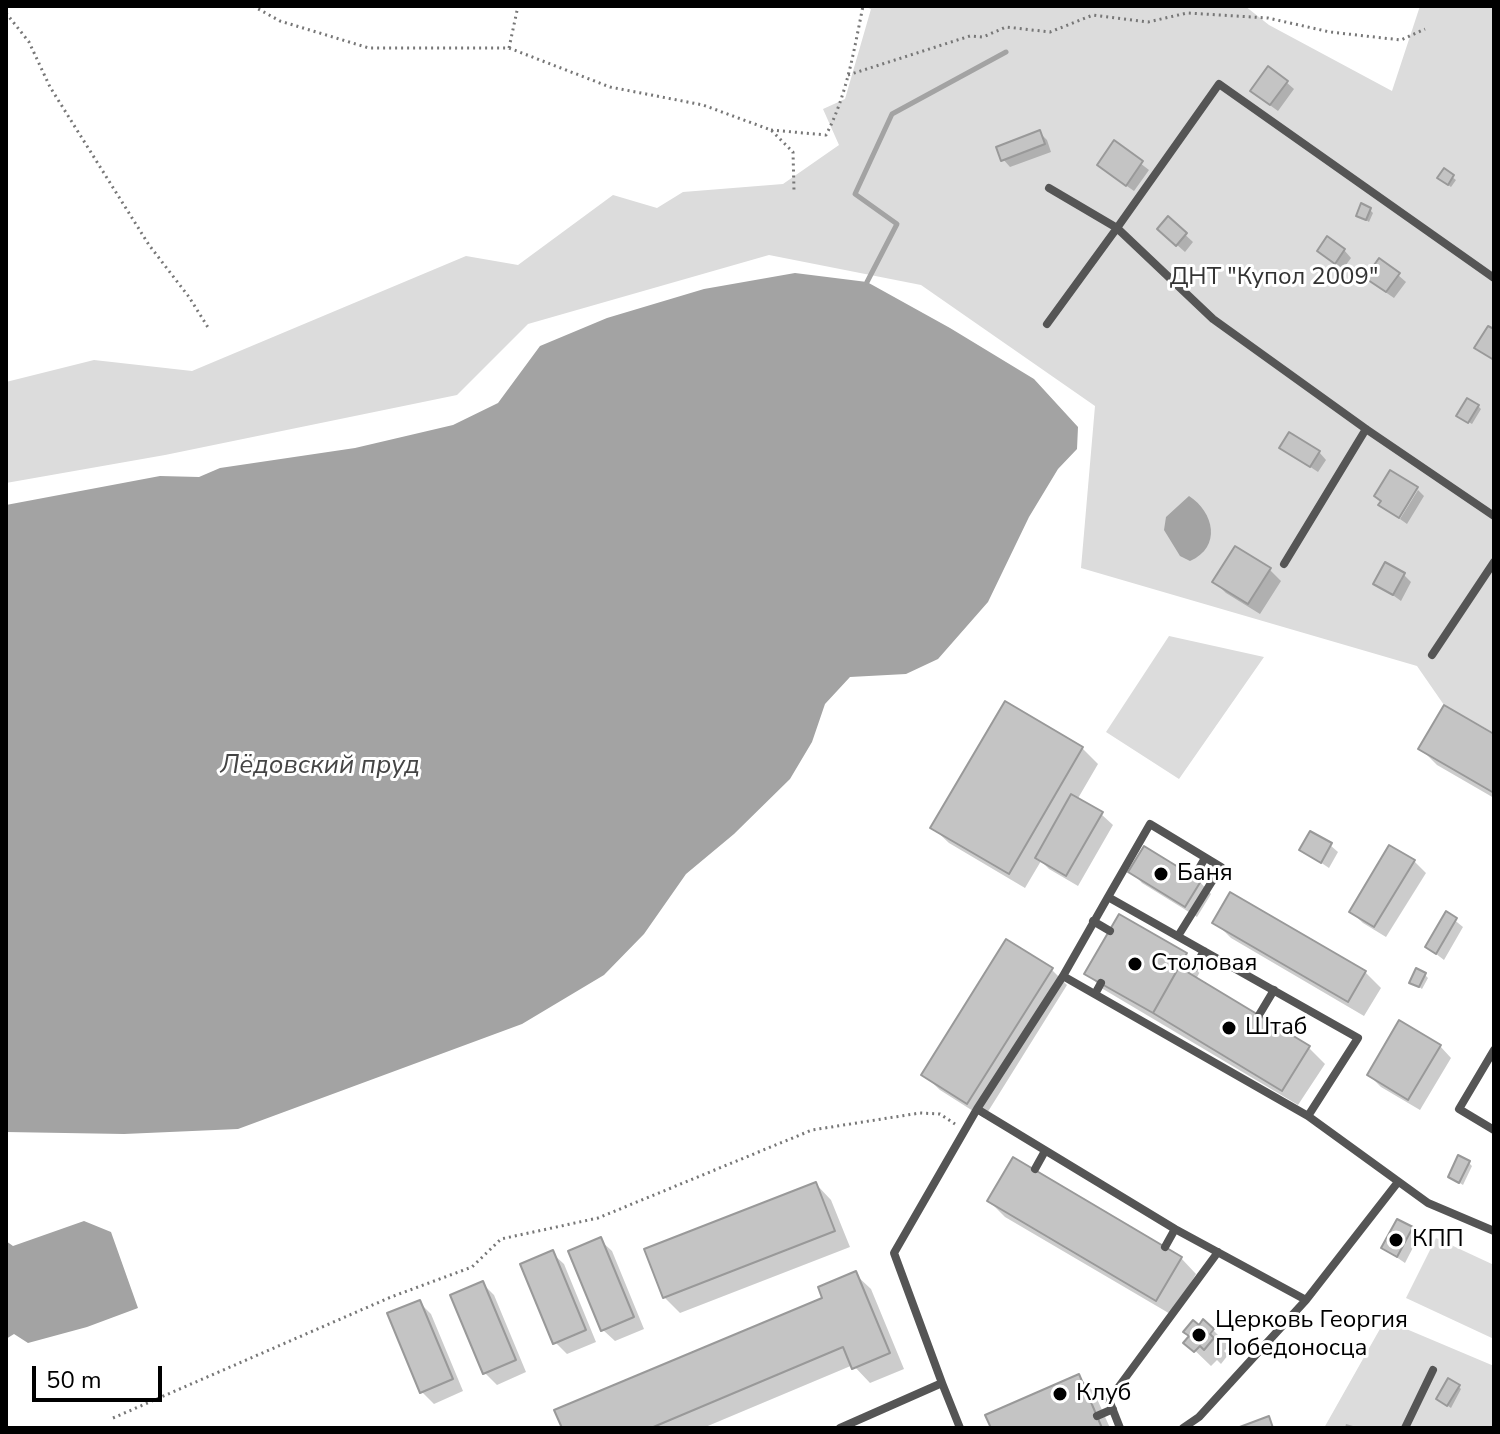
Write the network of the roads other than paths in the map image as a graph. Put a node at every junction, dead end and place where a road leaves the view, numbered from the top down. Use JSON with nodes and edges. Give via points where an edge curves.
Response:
{"nodes":[{"id":1,"x":1049,"y":188,"type":"dead end"},
{"id":2,"x":1117,"y":228,"type":"junction"},
{"id":3,"x":1494,"y":278,"type":"edge"},
{"id":4,"x":1047,"y":324,"type":"dead end"},
{"id":5,"x":1366,"y":429,"type":"junction"},
{"id":6,"x":1494,"y":516,"type":"edge"},
{"id":7,"x":1494,"y":562,"type":"edge"},
{"id":8,"x":1284,"y":564,"type":"dead end"},
{"id":9,"x":1432,"y":655,"type":"dead end"},
{"id":10,"x":1205,"y":858,"type":"junction"},
{"id":11,"x":1194,"y":877,"type":"dead end"},
{"id":12,"x":1108,"y":897,"type":"junction"},
{"id":13,"x":1093,"y":921,"type":"junction"},
{"id":14,"x":1110,"y":931,"type":"dead end"},
{"id":15,"x":1178,"y":936,"type":"junction"},
{"id":16,"x":1204,"y":951,"type":"junction"},
{"id":17,"x":1182,"y":961,"type":"dead end"},
{"id":18,"x":1063,"y":976,"type":"junction"},
{"id":19,"x":1101,"y":983,"type":"dead end"},
{"id":20,"x":1274,"y":990,"type":"junction"},
{"id":21,"x":1095,"y":994,"type":"junction"},
{"id":22,"x":1259,"y":1015,"type":"dead end"},
{"id":23,"x":1494,"y":1050,"type":"edge"},
{"id":24,"x":977,"y":1109,"type":"junction"},
{"id":25,"x":1308,"y":1116,"type":"junction"},
{"id":26,"x":1494,"y":1130,"type":"edge"},
{"id":27,"x":1045,"y":1151,"type":"junction"},
{"id":28,"x":1035,"y":1169,"type":"dead end"},
{"id":29,"x":1398,"y":1182,"type":"junction"},
{"id":30,"x":1175,"y":1229,"type":"junction"},
{"id":31,"x":1494,"y":1231,"type":"edge"},
{"id":32,"x":1165,"y":1247,"type":"dead end"},
{"id":33,"x":1218,"y":1252,"type":"junction"},
{"id":34,"x":1306,"y":1300,"type":"junction"},
{"id":35,"x":1433,"y":1370,"type":"dead end"},
{"id":36,"x":942,"y":1383,"type":"junction"},
{"id":37,"x":1113,"y":1409,"type":"junction"},
{"id":38,"x":1097,"y":1416,"type":"dead end"},
{"id":39,"x":1199,"y":1417,"type":"junction"},
{"id":40,"x":840,"y":1428,"type":"edge"},
{"id":41,"x":960,"y":1428,"type":"edge"},
{"id":42,"x":1120,"y":1428,"type":"edge"},
{"id":43,"x":1183,"y":1428,"type":"edge"},
{"id":44,"x":1203,"y":1428,"type":"edge"},
{"id":45,"x":1405,"y":1428,"type":"edge"}],
"edges":[{"from":1,"to":2,"type":"lane"},
{"from":2,"to":3,"type":"lane","via":[[1219,84]]},
{"from":2,"to":4,"type":"lane"},
{"from":2,"to":5,"type":"lane","via":[[1213,319]]},
{"from":5,"to":6,"type":"lane"},
{"from":5,"to":8,"type":"lane"},
{"from":7,"to":9,"type":"lane"},
{"from":10,"to":11,"type":"lane"},
{"from":10,"to":12,"type":"lane","via":[[1150,824]]},
{"from":10,"to":15,"type":"lane","via":[[1221,867]]},
{"from":12,"to":13,"type":"lane"},
{"from":12,"to":15,"type":"lane"},
{"from":13,"to":14,"type":"lane"},
{"from":13,"to":18,"type":"lane"},
{"from":15,"to":16,"type":"lane"},
{"from":16,"to":17,"type":"lane","via":[[1194,968]]},
{"from":16,"to":20,"type":"lane"},
{"from":18,"to":21,"type":"lane"},
{"from":18,"to":24,"type":"lane"},
{"from":19,"to":21,"type":"lane"},
{"from":20,"to":22,"type":"lane"},
{"from":20,"to":25,"type":"lane","via":[[1358,1038]]},
{"from":21,"to":25,"type":"lane"},
{"from":23,"to":26,"type":"lane","via":[[1459,1109]]},
{"from":24,"to":27,"type":"lane"},
{"from":24,"to":36,"type":"lane","via":[[894,1253]]},
{"from":25,"to":29,"type":"lane"},
{"from":27,"to":28,"type":"lane"},
{"from":27,"to":30,"type":"lane"},
{"from":29,"to":31,"type":"lane","via":[[1428,1203]]},
{"from":29,"to":34,"type":"lane"},
{"from":30,"to":32,"type":"lane"},
{"from":30,"to":33,"type":"lane"},
{"from":33,"to":34,"type":"lane"},
{"from":33,"to":37,"type":"lane","via":[[1109,1400]]},
{"from":34,"to":39,"type":"lane"},
{"from":35,"to":45,"type":"lane"},
{"from":36,"to":40,"type":"lane"},
{"from":36,"to":41,"type":"lane"},
{"from":37,"to":38,"type":"lane"},
{"from":37,"to":42,"type":"lane"},
{"from":39,"to":43,"type":"lane"},
{"from":39,"to":44,"type":"lane"}]}
